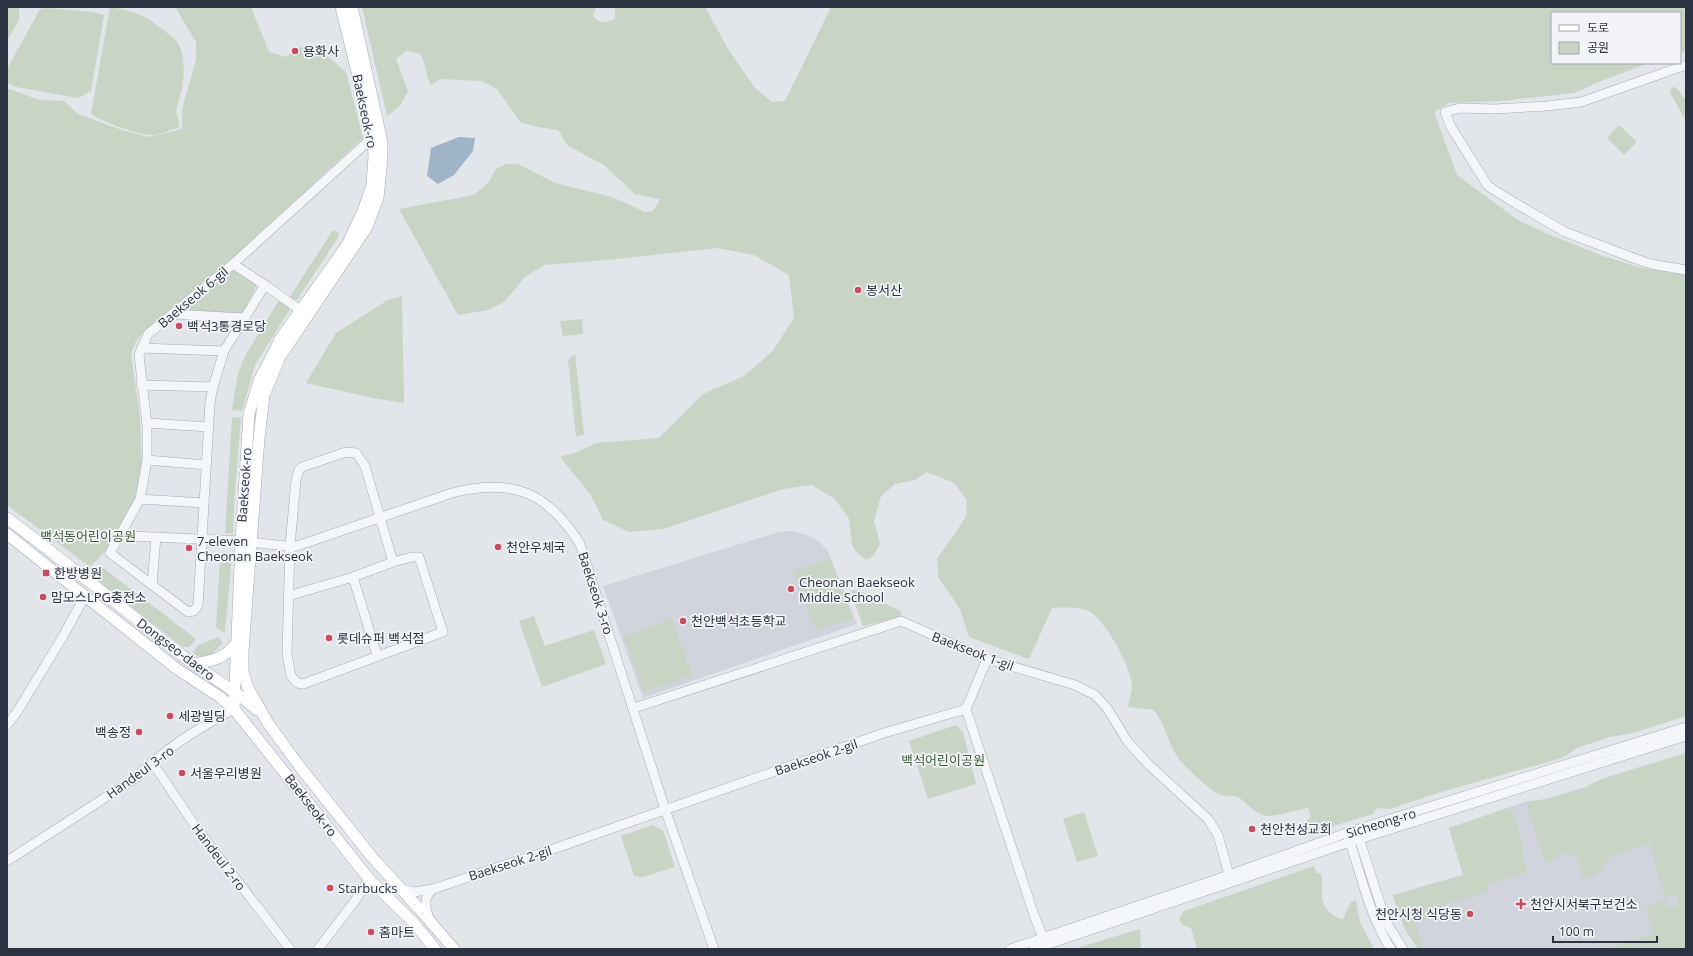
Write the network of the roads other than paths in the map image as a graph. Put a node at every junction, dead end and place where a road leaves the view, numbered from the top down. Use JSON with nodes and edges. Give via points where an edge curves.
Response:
{"nodes":[{"id":1,"x":341,"y":7,"type":"edge"},
{"id":2,"x":352,"y":7,"type":"edge"},
{"id":3,"x":1686,"y":65,"type":"edge"},
{"id":4,"x":373,"y":137,"type":"junction"},
{"id":5,"x":233,"y":264,"type":"junction"},
{"id":6,"x":1686,"y":270,"type":"edge"},
{"id":7,"x":265,"y":285,"type":"junction"},
{"id":8,"x":300,"y":310,"type":"junction"},
{"id":9,"x":173,"y":314,"type":"junction"},
{"id":10,"x":244,"y":318,"type":"junction"},
{"id":11,"x":141,"y":348,"type":"junction"},
{"id":12,"x":224,"y":351,"type":"junction"},
{"id":13,"x":141,"y":385,"type":"junction"},
{"id":14,"x":213,"y":387,"type":"junction"},
{"id":15,"x":147,"y":423,"type":"junction"},
{"id":16,"x":209,"y":427,"type":"junction"},
{"id":17,"x":147,"y":460,"type":"junction"},
{"id":18,"x":206,"y":465,"type":"junction"},
{"id":19,"x":140,"y":499,"type":"junction"},
{"id":20,"x":204,"y":503,"type":"junction"},
{"id":21,"x":381,"y":517,"type":"junction"},
{"id":22,"x":7,"y":518,"type":"edge"},
{"id":23,"x":122,"y":532,"type":"junction"},
{"id":24,"x":7,"y":534,"type":"edge"},
{"id":25,"x":156,"y":537,"type":"junction"},
{"id":26,"x":202,"y":539,"type":"junction"},
{"id":27,"x":246,"y":541,"type":"junction"},
{"id":28,"x":290,"y":546,"type":"junction"},
{"id":29,"x":393,"y":562,"type":"junction"},
{"id":30,"x":353,"y":577,"type":"junction"},
{"id":31,"x":152,"y":585,"type":"junction"},
{"id":32,"x":85,"y":596,"type":"junction"},
{"id":33,"x":288,"y":596,"type":"junction"},
{"id":34,"x":236,"y":645,"type":"junction"},
{"id":35,"x":377,"y":656,"type":"junction"},
{"id":36,"x":987,"y":659,"type":"junction"},
{"id":37,"x":194,"y":664,"type":"junction"},
{"id":38,"x":243,"y":672,"type":"junction"},
{"id":39,"x":238,"y":693,"type":"junction"},
{"id":40,"x":634,"y":708,"type":"junction"},
{"id":41,"x":234,"y":709,"type":"junction"},
{"id":42,"x":966,"y":709,"type":"junction"},
{"id":43,"x":268,"y":723,"type":"junction"},
{"id":44,"x":7,"y":725,"type":"edge"},
{"id":45,"x":1686,"y":727,"type":"edge"},
{"id":46,"x":1686,"y":736,"type":"edge"},
{"id":47,"x":152,"y":762,"type":"junction"},
{"id":48,"x":665,"y":809,"type":"junction"},
{"id":49,"x":1357,"y":830,"type":"junction"},
{"id":50,"x":1347,"y":833,"type":"junction"},
{"id":51,"x":1360,"y":839,"type":"junction"},
{"id":52,"x":1350,"y":842,"type":"junction"},
{"id":53,"x":7,"y":861,"type":"edge"},
{"id":54,"x":1229,"y":875,"type":"junction"},
{"id":55,"x":369,"y":879,"type":"junction"},
{"id":56,"x":401,"y":889,"type":"junction"},
{"id":57,"x":433,"y":889,"type":"junction"},
{"id":58,"x":431,"y":922,"type":"junction"},
{"id":59,"x":1045,"y":941,"type":"junction"},
{"id":60,"x":290,"y":949,"type":"edge"},
{"id":61,"x":318,"y":949,"type":"edge"},
{"id":62,"x":435,"y":949,"type":"edge"},
{"id":63,"x":454,"y":949,"type":"edge"},
{"id":64,"x":714,"y":949,"type":"edge"},
{"id":65,"x":1010,"y":949,"type":"edge"},
{"id":66,"x":1034,"y":949,"type":"edge"},
{"id":67,"x":1391,"y":949,"type":"edge"},
{"id":68,"x":1403,"y":949,"type":"edge"}],
"edges":[{"from":1,"to":4,"type":"main road","name":"Baekseok-ro"},
{"from":2,"to":27,"type":"main road","name":"Baekseok-ro","via":[[382,142],[378,198],[363,234],[280,357],[269,381],[261,412]]},
{"from":3,"to":6,"type":"street","via":[[1581,102],[1495,109],[1460,108],[1444,112],[1451,128],[1488,186],[1565,232],[1651,264]]},
{"from":4,"to":5,"type":"street","name":"Baekseok 6-gil"},
{"from":4,"to":8,"type":"main road","name":"Baekseok-ro","via":[[372,185],[363,211],[347,245]]},
{"from":5,"to":7,"type":"street"},
{"from":5,"to":9,"type":"street","name":"Baekseok 6-gil"},
{"from":7,"to":8,"type":"street"},
{"from":7,"to":10,"type":"street"},
{"from":8,"to":27,"type":"main road","name":"Baekseok-ro","via":[[281,338],[259,381],[249,414]]},
{"from":9,"to":10,"type":"street"},
{"from":9,"to":11,"type":"street","name":"Baekseok 6-gil","via":[[148,334]]},
{"from":10,"to":12,"type":"street"},
{"from":11,"to":12,"type":"street"},
{"from":11,"to":13,"type":"street","name":"Baekseok 6-gil"},
{"from":12,"to":14,"type":"street"},
{"from":13,"to":14,"type":"street"},
{"from":13,"to":15,"type":"street","name":"Baekseok 6-gil"},
{"from":14,"to":16,"type":"street"},
{"from":15,"to":16,"type":"street"},
{"from":15,"to":17,"type":"street","name":"Baekseok 6-gil"},
{"from":16,"to":18,"type":"street"},
{"from":17,"to":18,"type":"street"},
{"from":17,"to":19,"type":"street","name":"Baekseok 6-gil"},
{"from":18,"to":20,"type":"street"},
{"from":19,"to":20,"type":"street"},
{"from":19,"to":23,"type":"street","name":"Baekseok 6-gil"},
{"from":20,"to":26,"type":"street"},
{"from":21,"to":28,"type":"street","name":"Baekseok 3-ro","via":[[294,547]]},
{"from":21,"to":28,"type":"street","via":[[365,466],[356,453],[346,452],[299,470]]},
{"from":21,"to":29,"type":"street"},
{"from":21,"to":40,"type":"street","name":"Baekseok 3-ro","via":[[452,493],[492,486],[526,492],[548,505],[564,520],[580,544]]},
{"from":22,"to":37,"type":"main road","name":"Dongseo-daero"},
{"from":23,"to":25,"type":"street","name":"Baekseok 3-ro","via":[[130,536]]},
{"from":23,"to":31,"type":"street","name":"Baekseok 6-gil","via":[[110,553]]},
{"from":24,"to":32,"type":"main road","name":"Dongseo-daero"},
{"from":25,"to":26,"type":"street","name":"Baekseok 3-ro"},
{"from":25,"to":31,"type":"street"},
{"from":26,"to":27,"type":"street","name":"Baekseok 3-ro"},
{"from":26,"to":31,"type":"street","via":[[198,605],[194,610],[188,612]]},
{"from":27,"to":28,"type":"street","name":"Baekseok 3-ro"},
{"from":27,"to":34,"type":"main road","name":"Baekseok-ro"},
{"from":27,"to":38,"type":"main road","name":"Baekseok-ro"},
{"from":28,"to":33,"type":"street"},
{"from":29,"to":30,"type":"street"},
{"from":29,"to":35,"type":"street","via":[[412,557],[419,558],[443,632]]},
{"from":30,"to":33,"type":"street"},
{"from":30,"to":35,"type":"street"},
{"from":32,"to":41,"type":"main road","name":"Dongseo-daero","via":[[176,670],[220,697]]},
{"from":32,"to":44,"type":"street","via":[[62,638]]},
{"from":33,"to":35,"type":"street","via":[[288,660],[291,676],[297,683],[303,684]]},
{"from":34,"to":37,"type":"main road","via":[[223,657]]},
{"from":34,"to":39,"type":"main road","name":"Baekseok-ro"},
{"from":36,"to":40,"type":"street","name":"Baekseok 1-gil","via":[[900,621]]},
{"from":36,"to":42,"type":"street"},
{"from":36,"to":54,"type":"street","name":"Baekseok 1-gil","via":[[1075,685],[1095,695],[1128,742],[1149,765],[1208,819],[1218,835]]},
{"from":37,"to":39,"type":"main road","name":"Dongseo-daero"},
{"from":38,"to":39,"type":"main road"},
{"from":38,"to":43,"type":"main road","name":"Baekseok-ro","via":[[248,688]]},
{"from":39,"to":41,"type":"main road","name":"Baekseok-ro"},
{"from":39,"to":43,"type":"main road","name":"Dongseo-daero"},
{"from":40,"to":48,"type":"street","name":"Baekseok 3-ro"},
{"from":41,"to":47,"type":"street","name":"Handeul 3-ro"},
{"from":41,"to":55,"type":"main road","name":"Baekseok-ro"},
{"from":42,"to":48,"type":"street","name":"Baekseok 2-gil","via":[[884,733]]},
{"from":42,"to":59,"type":"street","via":[[1034,915]]},
{"from":43,"to":56,"type":"main road","name":"Baekseok-ro","via":[[372,857]]},
{"from":45,"to":49,"type":"street","name":"Sicheong-ro"},
{"from":46,"to":51,"type":"street","name":"Sicheong-ro"},
{"from":47,"to":53,"type":"street","name":"Handeul 3-ro","via":[[137,777]]},
{"from":47,"to":60,"type":"street","name":"Handeul 2-ro","via":[[198,830]]},
{"from":48,"to":57,"type":"street","name":"Baekseok 2-gil"},
{"from":48,"to":64,"type":"street","name":"Baekseok 3-ro"},
{"from":49,"to":50,"type":"street","name":"Sicheong-ro"},
{"from":49,"to":51,"type":"street"},
{"from":50,"to":52,"type":"street"},
{"from":50,"to":54,"type":"street","name":"Sicheong-ro"},
{"from":51,"to":52,"type":"street","name":"Sicheong-ro"},
{"from":51,"to":68,"type":"street","via":[[1386,922]]},
{"from":52,"to":59,"type":"street","name":"Sicheong-ro"},
{"from":52,"to":67,"type":"street","via":[[1374,918]]},
{"from":54,"to":59,"type":"street","name":"Sicheong-ro"},
{"from":55,"to":61,"type":"street"},
{"from":55,"to":62,"type":"main road","name":"Baekseok-ro","via":[[413,922]]},
{"from":56,"to":57,"type":"street","name":"Baekseok 2-gil","via":[[414,892]]},
{"from":56,"to":58,"type":"main road","name":"Baekseok-ro"},
{"from":57,"to":58,"type":"street","via":[[425,902]]},
{"from":58,"to":63,"type":"main road","name":"Baekseok-ro"},
{"from":59,"to":65,"type":"street","name":"Sicheong-ro"},
{"from":59,"to":66,"type":"street","name":"Sicheong-ro"}]}
